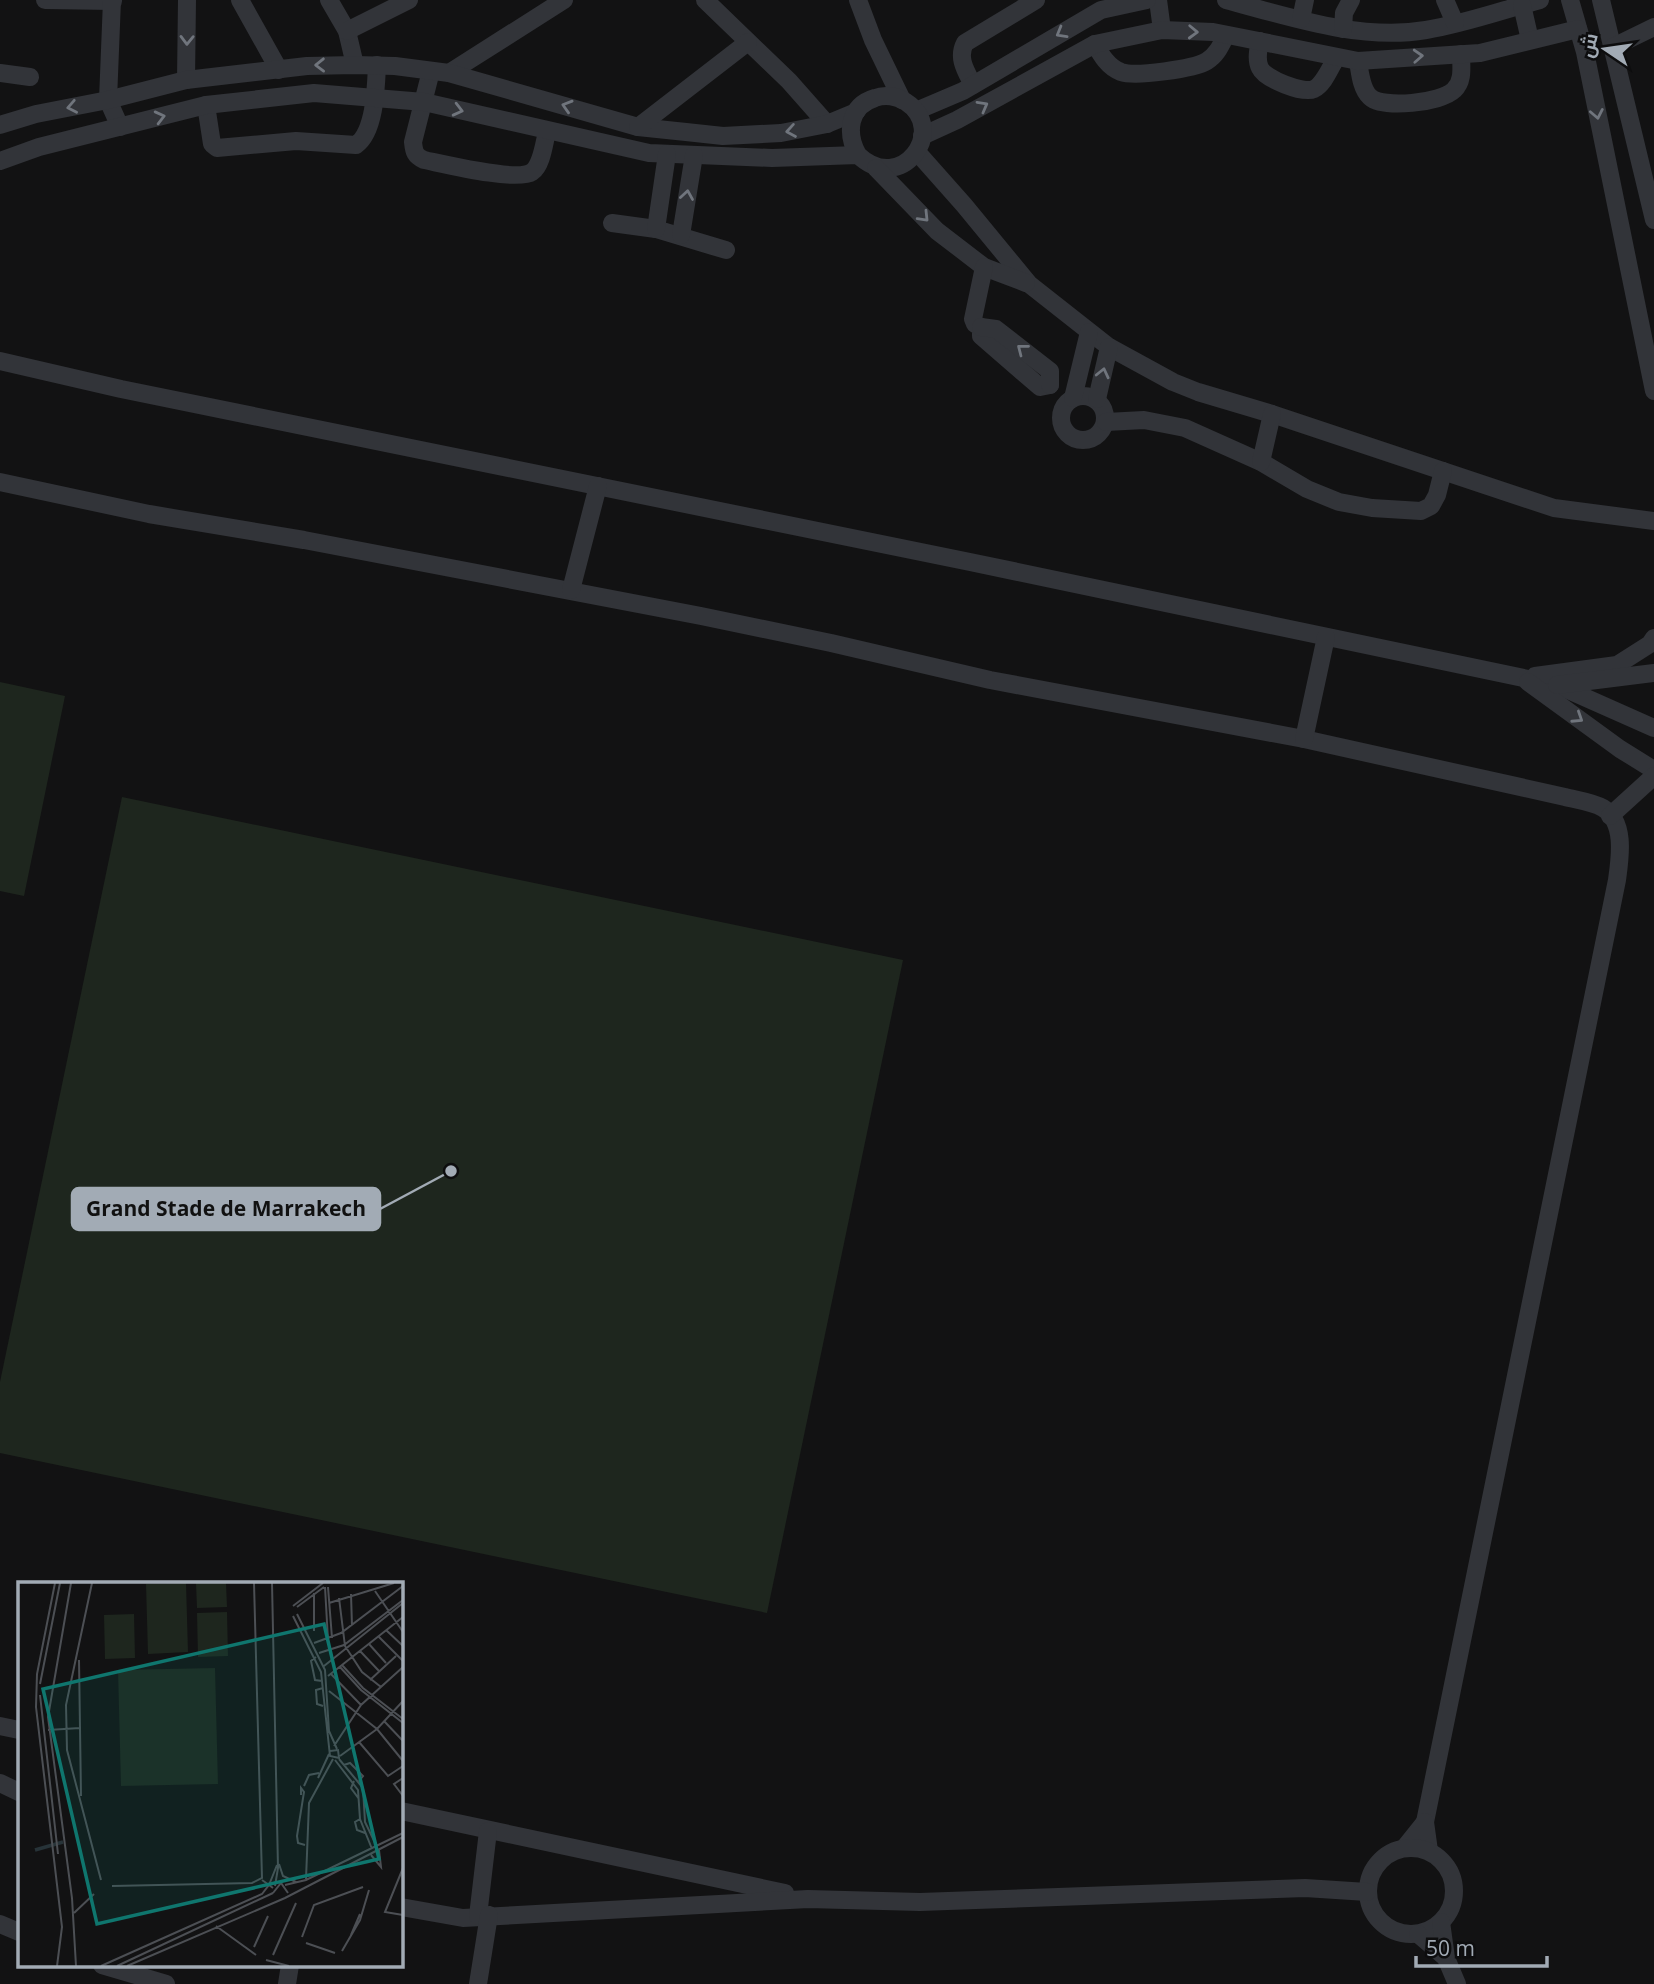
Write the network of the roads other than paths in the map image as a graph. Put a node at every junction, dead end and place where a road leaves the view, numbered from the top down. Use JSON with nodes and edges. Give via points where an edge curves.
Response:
{"nodes":[{"id":1,"x":45,"y":0,"type":"edge"},
{"id":2,"x":187,"y":0,"type":"edge"},
{"id":3,"x":240,"y":0,"type":"edge"},
{"id":4,"x":329,"y":0,"type":"edge"},
{"id":5,"x":409,"y":0,"type":"edge"},
{"id":6,"x":564,"y":0,"type":"edge"},
{"id":7,"x":705,"y":0,"type":"edge"},
{"id":8,"x":858,"y":0,"type":"edge"},
{"id":9,"x":1035,"y":0,"type":"edge"},
{"id":10,"x":1147,"y":0,"type":"edge"},
{"id":11,"x":1158,"y":0,"type":"edge"},
{"id":12,"x":1226,"y":0,"type":"edge"},
{"id":13,"x":1305,"y":0,"type":"edge"},
{"id":14,"x":1351,"y":0,"type":"edge"},
{"id":15,"x":1445,"y":0,"type":"edge"},
{"id":16,"x":1540,"y":0,"type":"edge"},
{"id":17,"x":1570,"y":0,"type":"edge"},
{"id":18,"x":1601,"y":0,"type":"edge"},
{"id":19,"x":112,"y":1,"type":"edge"},
{"id":20,"x":1255,"y":4,"type":"edge"},
{"id":21,"x":1099,"y":5,"type":"edge"},
{"id":22,"x":1522,"y":5,"type":"junction"},
{"id":23,"x":1301,"y":19,"type":"junction"},
{"id":24,"x":1455,"y":23,"type":"junction"},
{"id":25,"x":1654,"y":27,"type":"edge"},
{"id":26,"x":1343,"y":29,"type":"junction"},
{"id":27,"x":1578,"y":29,"type":"junction"},
{"id":28,"x":1162,"y":30,"type":"junction"},
{"id":29,"x":347,"y":31,"type":"junction"},
{"id":30,"x":1226,"y":35,"type":"junction"},
{"id":31,"x":1530,"y":40,"type":"junction"},
{"id":32,"x":1260,"y":41,"type":"junction"},
{"id":33,"x":748,"y":42,"type":"junction"},
{"id":34,"x":1095,"y":44,"type":"junction"},
{"id":35,"x":1613,"y":47,"type":"junction"},
{"id":36,"x":1461,"y":54,"type":"junction"},
{"id":37,"x":1336,"y":58,"type":"junction"},
{"id":38,"x":1358,"y":61,"type":"junction"},
{"id":39,"x":355,"y":65,"type":"junction"},
{"id":40,"x":377,"y":65,"type":"junction"},
{"id":41,"x":279,"y":70,"type":"junction"},
{"id":42,"x":430,"y":71,"type":"junction"},
{"id":43,"x":0,"y":73,"type":"edge"},
{"id":44,"x":449,"y":73,"type":"junction"},
{"id":45,"x":30,"y":77,"type":"dead end"},
{"id":46,"x":186,"y":80,"type":"junction"},
{"id":47,"x":972,"y":85,"type":"junction"},
{"id":48,"x":375,"y":96,"type":"junction"},
{"id":49,"x":539,"y":98,"type":"junction"},
{"id":50,"x":108,"y":100,"type":"junction"},
{"id":51,"x":424,"y":102,"type":"junction"},
{"id":52,"x":206,"y":105,"type":"junction"},
{"id":53,"x":909,"y":105,"type":"junction"},
{"id":54,"x":856,"y":112,"type":"junction"},
{"id":55,"x":827,"y":124,"type":"junction"},
{"id":56,"x":0,"y":125,"type":"edge"},
{"id":57,"x":120,"y":127,"type":"junction"},
{"id":58,"x":638,"y":127,"type":"junction"},
{"id":59,"x":540,"y":130,"type":"junction"},
{"id":60,"x":686,"y":132,"type":"junction"},
{"id":61,"x":920,"y":144,"type":"junction"},
{"id":62,"x":681,"y":155,"type":"junction"},
{"id":63,"x":858,"y":155,"type":"junction"},
{"id":64,"x":0,"y":161,"type":"edge"},
{"id":65,"x":876,"y":168,"type":"junction"},
{"id":66,"x":1654,"y":220,"type":"edge"},
{"id":67,"x":612,"y":223,"type":"dead end"},
{"id":68,"x":656,"y":229,"type":"junction"},
{"id":69,"x":681,"y":235,"type":"junction"},
{"id":70,"x":726,"y":250,"type":"dead end"},
{"id":71,"x":984,"y":267,"type":"junction"},
{"id":72,"x":1029,"y":284,"type":"junction"},
{"id":73,"x":1089,"y":332,"type":"junction"},
{"id":74,"x":1109,"y":347,"type":"junction"},
{"id":75,"x":0,"y":361,"type":"edge"},
{"id":76,"x":1654,"y":391,"type":"edge"},
{"id":77,"x":1097,"y":399,"type":"junction"},
{"id":78,"x":1070,"y":400,"type":"junction"},
{"id":79,"x":1272,"y":414,"type":"junction"},
{"id":80,"x":1106,"y":422,"type":"junction"},
{"id":81,"x":1261,"y":462,"type":"junction"},
{"id":82,"x":1443,"y":471,"type":"junction"},
{"id":83,"x":0,"y":482,"type":"edge"},
{"id":84,"x":598,"y":486,"type":"junction"},
{"id":85,"x":1654,"y":521,"type":"edge"},
{"id":86,"x":571,"y":590,"type":"junction"},
{"id":87,"x":1326,"y":637,"type":"junction"},
{"id":88,"x":1654,"y":638,"type":"edge"},
{"id":89,"x":1654,"y":673,"type":"edge"},
{"id":90,"x":1522,"y":678,"type":"junction"},
{"id":91,"x":1557,"y":685,"type":"junction"},
{"id":92,"x":1654,"y":728,"type":"edge"},
{"id":93,"x":1304,"y":739,"type":"junction"},
{"id":94,"x":1654,"y":770,"type":"edge"},
{"id":95,"x":1654,"y":776,"type":"edge"},
{"id":96,"x":1610,"y":816,"type":"junction"},
{"id":97,"x":0,"y":1726,"type":"edge"},
{"id":98,"x":18,"y":1730,"type":"edge"},
{"id":99,"x":0,"y":1783,"type":"edge"},
{"id":100,"x":18,"y":1792,"type":"edge"},
{"id":101,"x":402,"y":1811,"type":"edge"},
{"id":102,"x":1424,"y":1822,"type":"junction"},
{"id":103,"x":488,"y":1831,"type":"junction"},
{"id":104,"x":1405,"y":1847,"type":"junction"},
{"id":105,"x":1429,"y":1851,"type":"junction"},
{"id":106,"x":1367,"y":1892,"type":"junction"},
{"id":107,"x":808,"y":1899,"type":"junction"},
{"id":108,"x":402,"y":1907,"type":"edge"},
{"id":109,"x":484,"y":1916,"type":"junction"},
{"id":110,"x":1441,"y":1922,"type":"junction"},
{"id":111,"x":0,"y":1924,"type":"edge"},
{"id":112,"x":18,"y":1932,"type":"edge"},
{"id":113,"x":1418,"y":1934,"type":"junction"},
{"id":114,"x":1446,"y":1958,"type":"junction"},
{"id":115,"x":108,"y":1966,"type":"edge"},
{"id":116,"x":290,"y":1966,"type":"edge"},
{"id":117,"x":166,"y":1984,"type":"edge"},
{"id":118,"x":287,"y":1984,"type":"edge"},
{"id":119,"x":478,"y":1984,"type":"edge"},
{"id":120,"x":1457,"y":1984,"type":"edge"}],
"edges":[{"from":1,"to":19,"type":"street"},
{"from":2,"to":46,"type":"street","one_way":true},
{"from":3,"to":41,"type":"street"},
{"from":4,"to":29,"type":"street"},
{"from":5,"to":29,"type":"street"},
{"from":6,"to":44,"type":"street"},
{"from":7,"to":33,"type":"street"},
{"from":8,"to":53,"type":"street","via":[[873,40]]},
{"from":9,"to":47,"type":"street","via":[[965,43],[962,62]]},
{"from":10,"to":21,"type":"street"},
{"from":11,"to":28,"type":"street"},
{"from":12,"to":20,"type":"street"},
{"from":13,"to":23,"type":"street"},
{"from":14,"to":26,"type":"street"},
{"from":15,"to":24,"type":"street"},
{"from":16,"to":22,"type":"street"},
{"from":17,"to":27,"type":"street"},
{"from":18,"to":35,"type":"street"},
{"from":19,"to":50,"type":"street"},
{"from":20,"to":23,"type":"street"},
{"from":21,"to":47,"type":"street","one_way":true},
{"from":22,"to":24,"type":"street"},
{"from":22,"to":31,"type":"street"},
{"from":23,"to":26,"type":"street"},
{"from":24,"to":26,"type":"street","via":[[1425,30]]},
{"from":25,"to":35,"type":"street"},
{"from":27,"to":31,"type":"street"},
{"from":27,"to":76,"type":"street","one_way":true},
{"from":28,"to":30,"type":"street","one_way":true},
{"from":28,"to":34,"type":"street"},
{"from":29,"to":39,"type":"street"},
{"from":30,"to":32,"type":"street"},
{"from":30,"to":34,"type":"street","via":[[1206,62],[1138,74],[1110,65]]},
{"from":31,"to":36,"type":"street"},
{"from":32,"to":37,"type":"street"},
{"from":32,"to":37,"type":"street","via":[[1258,66],[1263,72],[1303,90],[1320,84]]},
{"from":33,"to":55,"type":"street"},
{"from":33,"to":58,"type":"street"},
{"from":61,"to":34,"type":"street","one_way":true},
{"from":35,"to":66,"type":"street"},
{"from":38,"to":36,"type":"street","one_way":true},
{"from":36,"to":38,"type":"street","via":[[1461,80],[1455,90],[1445,97],[1416,102],[1372,100],[1365,92]]},
{"from":37,"to":38,"type":"street"},
{"from":39,"to":40,"type":"street"},
{"from":39,"to":41,"type":"street","one_way":true},
{"from":40,"to":42,"type":"street"},
{"from":40,"to":48,"type":"street"},
{"from":41,"to":46,"type":"street"},
{"from":42,"to":44,"type":"street"},
{"from":42,"to":51,"type":"street"},
{"from":43,"to":45,"type":"street"},
{"from":44,"to":49,"type":"street"},
{"from":46,"to":50,"type":"street"},
{"from":47,"to":53,"type":"street"},
{"from":48,"to":51,"type":"street"},
{"from":48,"to":52,"type":"street","via":[[314,93]]},
{"from":48,"to":52,"type":"street","via":[[363,141],[356,145],[286,142],[217,148],[212,144]]},
{"from":58,"to":49,"type":"street","one_way":true},
{"from":49,"to":59,"type":"street"},
{"from":50,"to":56,"type":"street","one_way":true},
{"from":50,"to":57,"type":"street"},
{"from":51,"to":59,"type":"street","one_way":true},
{"from":51,"to":59,"type":"street","via":[[412,142],[414,152],[424,160],[525,175],[537,166]]},
{"from":57,"to":52,"type":"street","one_way":true},
{"from":53,"to":54,"type":"street","via":[[892,96],[872,99]]},
{"from":53,"to":61,"type":"street","via":[[922,127]]},
{"from":54,"to":55,"type":"street"},
{"from":54,"to":63,"type":"street","via":[[849,134]]},
{"from":55,"to":60,"type":"street","one_way":true,"via":[[781,133],[723,136]]},
{"from":57,"to":64,"type":"street"},
{"from":58,"to":60,"type":"street"},
{"from":59,"to":62,"type":"street","via":[[649,153]]},
{"from":60,"to":62,"type":"street"},
{"from":61,"to":65,"type":"street","via":[[909,161]]},
{"from":61,"to":72,"type":"street"},
{"from":62,"to":63,"type":"street"},
{"from":62,"to":68,"type":"street"},
{"from":69,"to":62,"type":"street","one_way":true},
{"from":63,"to":65,"type":"street"},
{"from":65,"to":71,"type":"street","one_way":true,"via":[[937,230]]},
{"from":67,"to":68,"type":"street"},
{"from":68,"to":69,"type":"street"},
{"from":69,"to":70,"type":"street"},
{"from":71,"to":72,"type":"street"},
{"from":71,"to":78,"type":"street","via":[[975,324],[996,329],[1050,371],[1050,385]]},
{"from":72,"to":73,"type":"street"},
{"from":73,"to":74,"type":"street"},
{"from":73,"to":78,"type":"street"},
{"from":77,"to":74,"type":"street","one_way":true},
{"from":74,"to":79,"type":"street","via":[[1198,393]]},
{"from":75,"to":84,"type":"street"},
{"from":77,"to":78,"type":"street","via":[[1085,395]]},
{"from":77,"to":80,"type":"street","via":[[1105,409]]},
{"from":78,"to":80,"type":"street","via":[[1061,413],[1070,436],[1095,437]]},
{"from":79,"to":81,"type":"street"},
{"from":79,"to":82,"type":"street"},
{"from":80,"to":81,"type":"street","via":[[1144,420],[1185,428]]},
{"from":81,"to":82,"type":"street","via":[[1339,502],[1421,511],[1431,506]]},
{"from":82,"to":85,"type":"street","via":[[1553,508]]},
{"from":83,"to":86,"type":"street","via":[[149,514]]},
{"from":84,"to":86,"type":"street"},
{"from":84,"to":87,"type":"street"},
{"from":86,"to":93,"type":"street","via":[[990,680]]},
{"from":87,"to":90,"type":"street"},
{"from":87,"to":93,"type":"street"},
{"from":88,"to":90,"type":"street","via":[[1617,665]]},
{"from":89,"to":91,"type":"street"},
{"from":90,"to":91,"type":"street"},
{"from":90,"to":94,"type":"street","one_way":true},
{"from":91,"to":92,"type":"street"},
{"from":93,"to":96,"type":"street","via":[[1565,797],[1604,808]]},
{"from":95,"to":96,"type":"street"},
{"from":96,"to":102,"type":"street","via":[[1620,841],[1617,880]]},
{"from":97,"to":98,"type":"street"},
{"from":99,"to":100,"type":"street"},
{"from":101,"to":103,"type":"street"},
{"from":102,"to":104,"type":"street"},
{"from":102,"to":105,"type":"street"},
{"from":103,"to":107,"type":"street"},
{"from":103,"to":109,"type":"street"},
{"from":104,"to":105,"type":"street"},
{"from":104,"to":106,"type":"street","via":[[1374,1867]]},
{"from":105,"to":110,"type":"street","via":[[1449,1870],[1453,1883],[1454,1897]]},
{"from":106,"to":107,"type":"street","via":[[1305,1888],[920,1902]]},
{"from":106,"to":113,"type":"street","via":[[1369,1905],[1386,1927]]},
{"from":107,"to":109,"type":"street"},
{"from":108,"to":109,"type":"street","via":[[463,1918]]},
{"from":109,"to":119,"type":"street"},
{"from":110,"to":113,"type":"street"},
{"from":110,"to":114,"type":"street"},
{"from":111,"to":112,"type":"street"},
{"from":113,"to":114,"type":"street"},
{"from":114,"to":120,"type":"street"},
{"from":115,"to":117,"type":"street"},
{"from":116,"to":118,"type":"street"}]}
